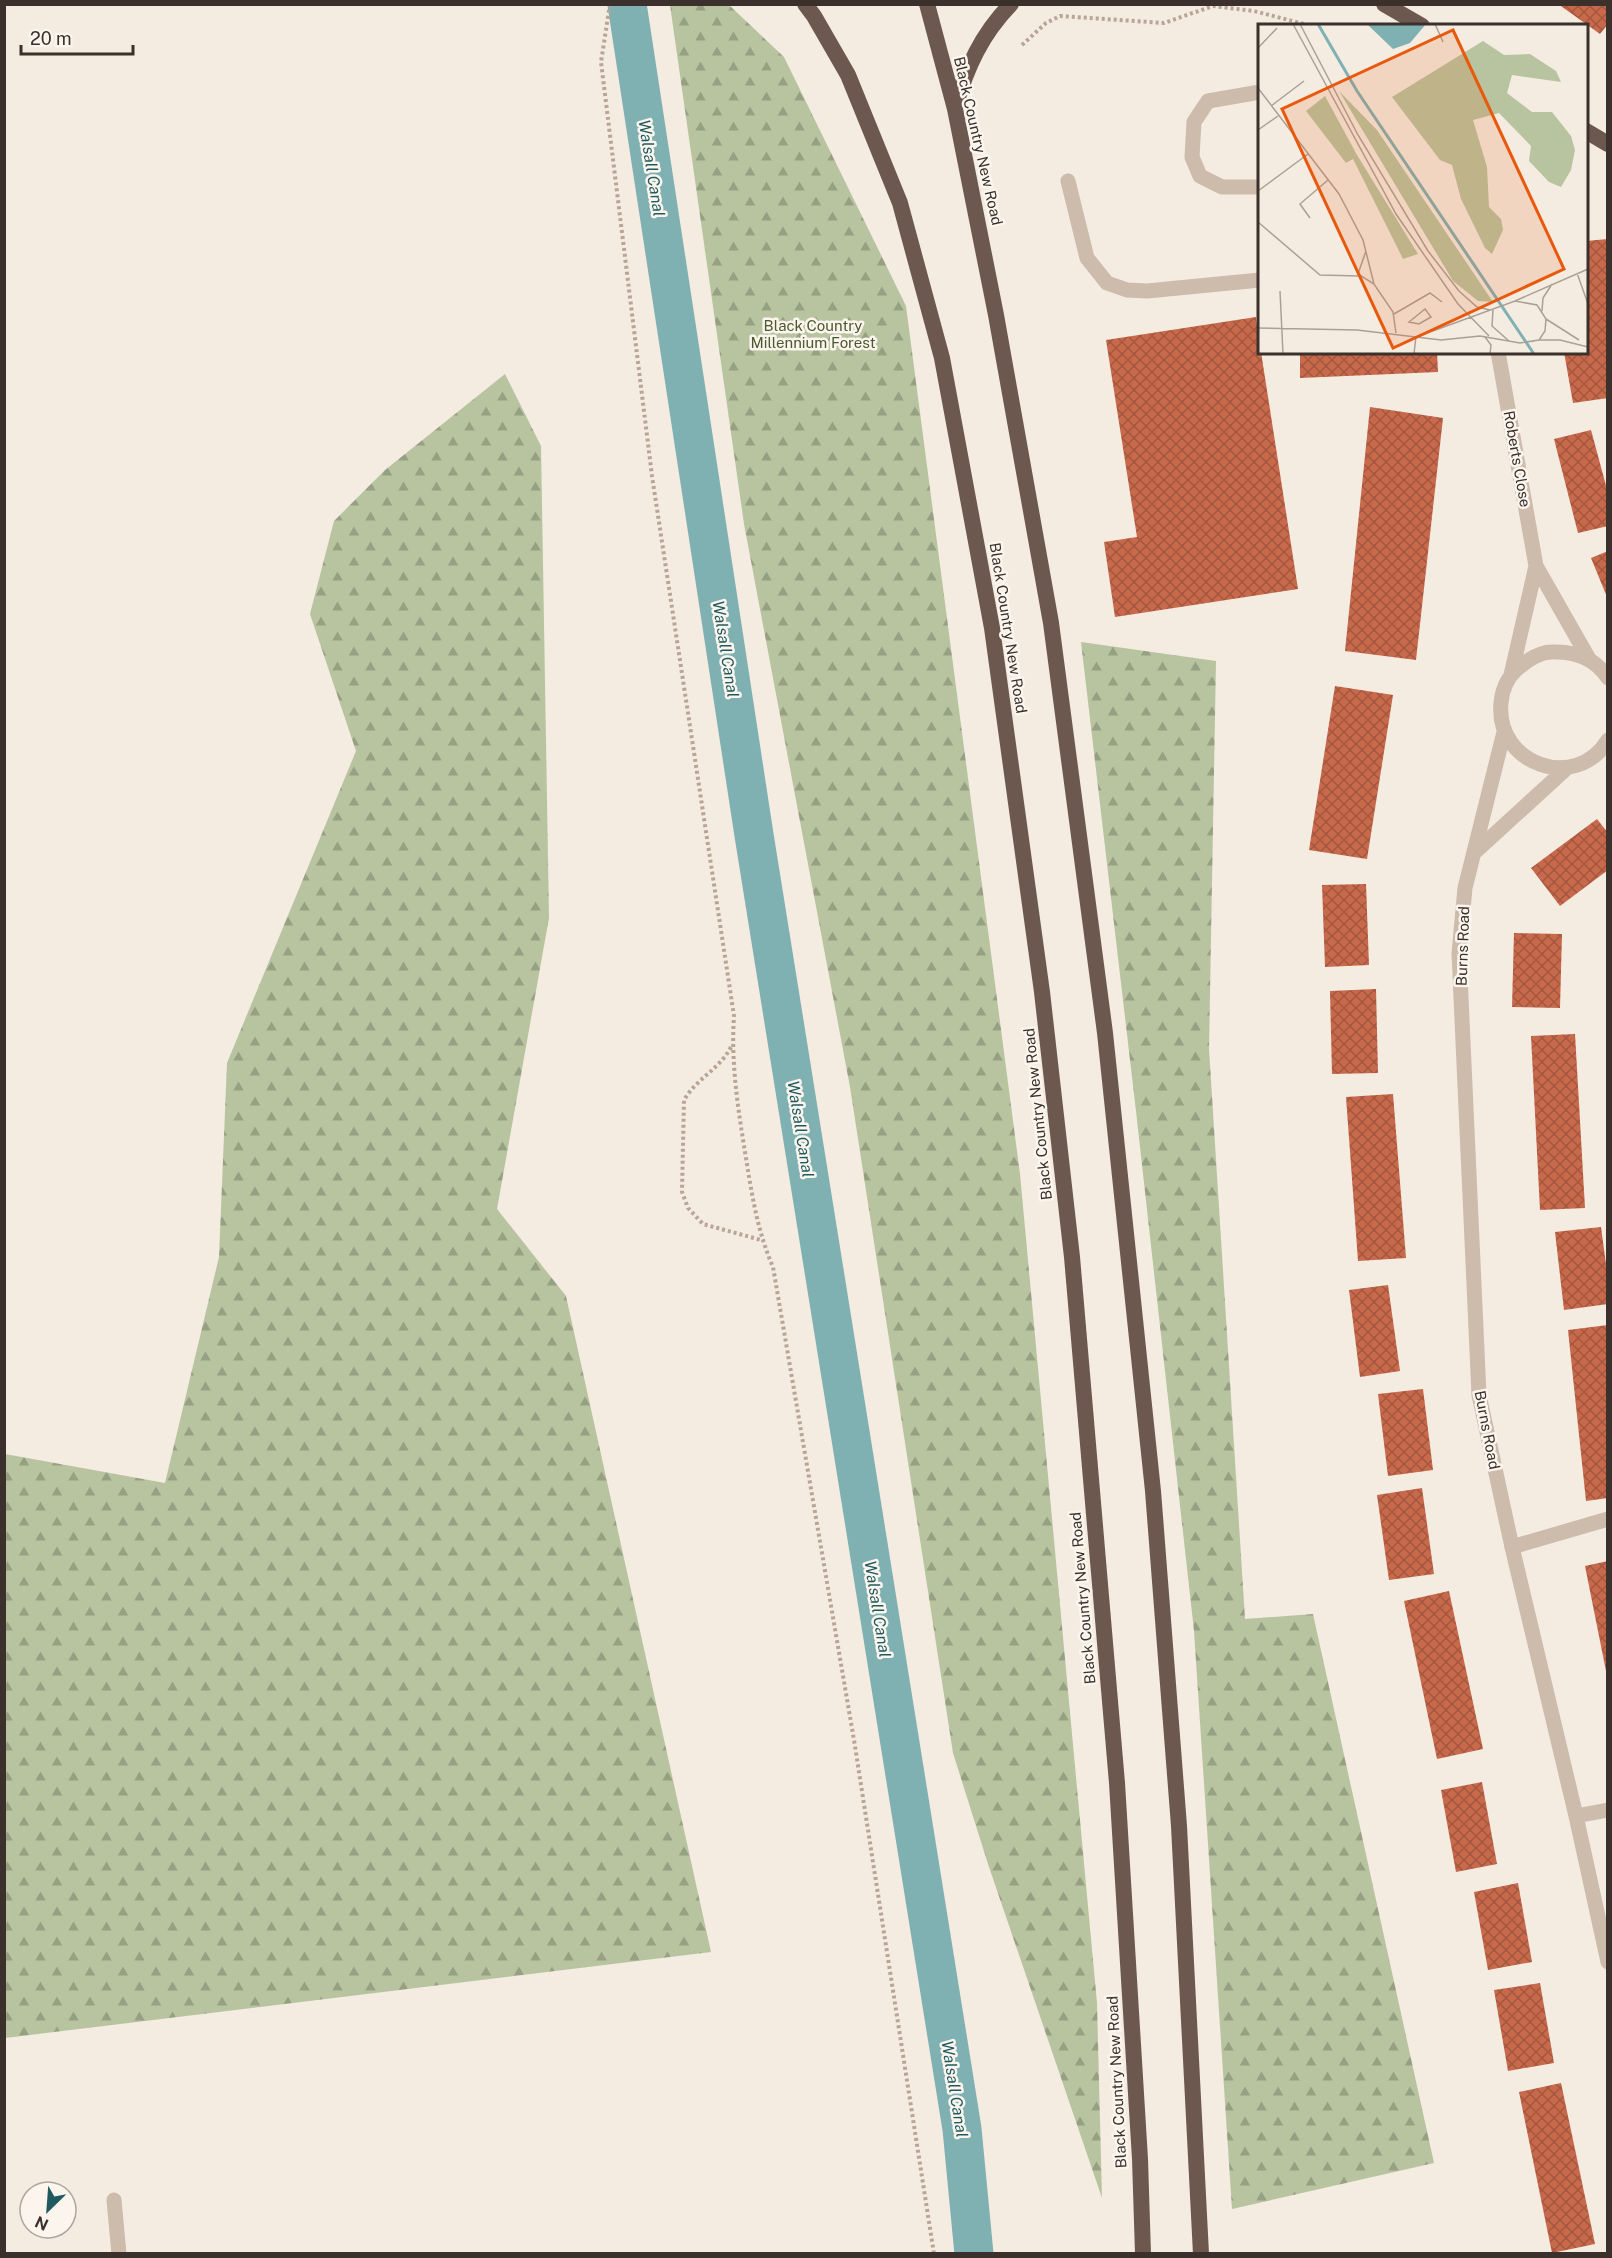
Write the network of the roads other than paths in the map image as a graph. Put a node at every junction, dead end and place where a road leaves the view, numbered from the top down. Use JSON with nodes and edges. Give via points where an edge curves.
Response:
{"nodes":[{"id":1,"x":805,"y":4,"type":"edge"},
{"id":2,"x":927,"y":4,"type":"edge"},
{"id":3,"x":1011,"y":4,"type":"edge"},
{"id":4,"x":1389,"y":6,"type":"edge"},
{"id":5,"x":1419,"y":24,"type":"edge"},
{"id":6,"x":1258,"y":92,"type":"edge"},
{"id":7,"x":955,"y":109,"type":"junction"},
{"id":8,"x":1588,"y":133,"type":"edge"},
{"id":9,"x":1608,"y":144,"type":"edge"},
{"id":10,"x":1068,"y":182,"type":"dead end"},
{"id":11,"x":1258,"y":187,"type":"edge"},
{"id":12,"x":1258,"y":280,"type":"edge"},
{"id":13,"x":1498,"y":354,"type":"edge"},
{"id":14,"x":1536,"y":566,"type":"junction"},
{"id":15,"x":1589,"y":659,"type":"junction"},
{"id":16,"x":1511,"y":675,"type":"junction"},
{"id":17,"x":1608,"y":678,"type":"edge"},
{"id":18,"x":1504,"y":732,"type":"junction"},
{"id":19,"x":1606,"y":745,"type":"edge"},
{"id":20,"x":1567,"y":768,"type":"junction"},
{"id":21,"x":1475,"y":852,"type":"junction"},
{"id":22,"x":1608,"y":1519,"type":"edge"},
{"id":23,"x":1512,"y":1547,"type":"junction"},
{"id":24,"x":1608,"y":1810,"type":"edge"},
{"id":25,"x":1576,"y":1816,"type":"junction"},
{"id":26,"x":1608,"y":1962,"type":"edge"},
{"id":27,"x":114,"y":2200,"type":"dead end"},
{"id":28,"x":119,"y":2253,"type":"edge"},
{"id":29,"x":1143,"y":2253,"type":"edge"},
{"id":30,"x":1201,"y":2253,"type":"edge"}],
"edges":[{"from":1,"to":29,"type":"highway","name":"Black Country New Road","via":[[848,75],[900,203],[942,358],[992,628],[1042,992],[1072,1257],[1117,1783]]},
{"from":2,"to":7,"type":"highway","name":"Black Country New Road"},
{"from":3,"to":7,"type":"highway","via":[[975,53]]},
{"from":4,"to":5,"type":"highway"},
{"from":6,"to":11,"type":"street","via":[[1208,101],[1194,122],[1192,156],[1200,176],[1222,187]]},
{"from":7,"to":30,"type":"highway","name":"Black Country New Road","via":[[1051,622],[1105,1033],[1153,1491],[1179,1826]]},
{"from":8,"to":9,"type":"highway"},
{"from":10,"to":12,"type":"street","via":[[1087,258],[1107,283],[1147,291]]},
{"from":13,"to":14,"type":"street","name":"Roberts Close"},
{"from":14,"to":15,"type":"street","name":"Roberts Close"},
{"from":14,"to":16,"type":"street","name":"Roberts Close"},
{"from":15,"to":16,"type":"street","via":[[1569,651],[1547,652],[1527,660]]},
{"from":15,"to":17,"type":"street"},
{"from":16,"to":18,"type":"street","name":"Roberts Close","via":[[1502,693],[1500,713]]},
{"from":18,"to":20,"type":"street","via":[[1515,750],[1531,761],[1550,768]]},
{"from":18,"to":21,"type":"street","name":"Burns Road"},
{"from":19,"to":20,"type":"street","via":[[1586,761]]},
{"from":20,"to":21,"type":"street"},
{"from":21,"to":23,"type":"street","name":"Burns Road","via":[[1465,888],[1459,953],[1479,1395]]},
{"from":22,"to":23,"type":"street"},
{"from":23,"to":25,"type":"street","name":"Burns Road"},
{"from":24,"to":25,"type":"street"},
{"from":25,"to":26,"type":"street","name":"Burns Road"},
{"from":27,"to":28,"type":"street"}]}
